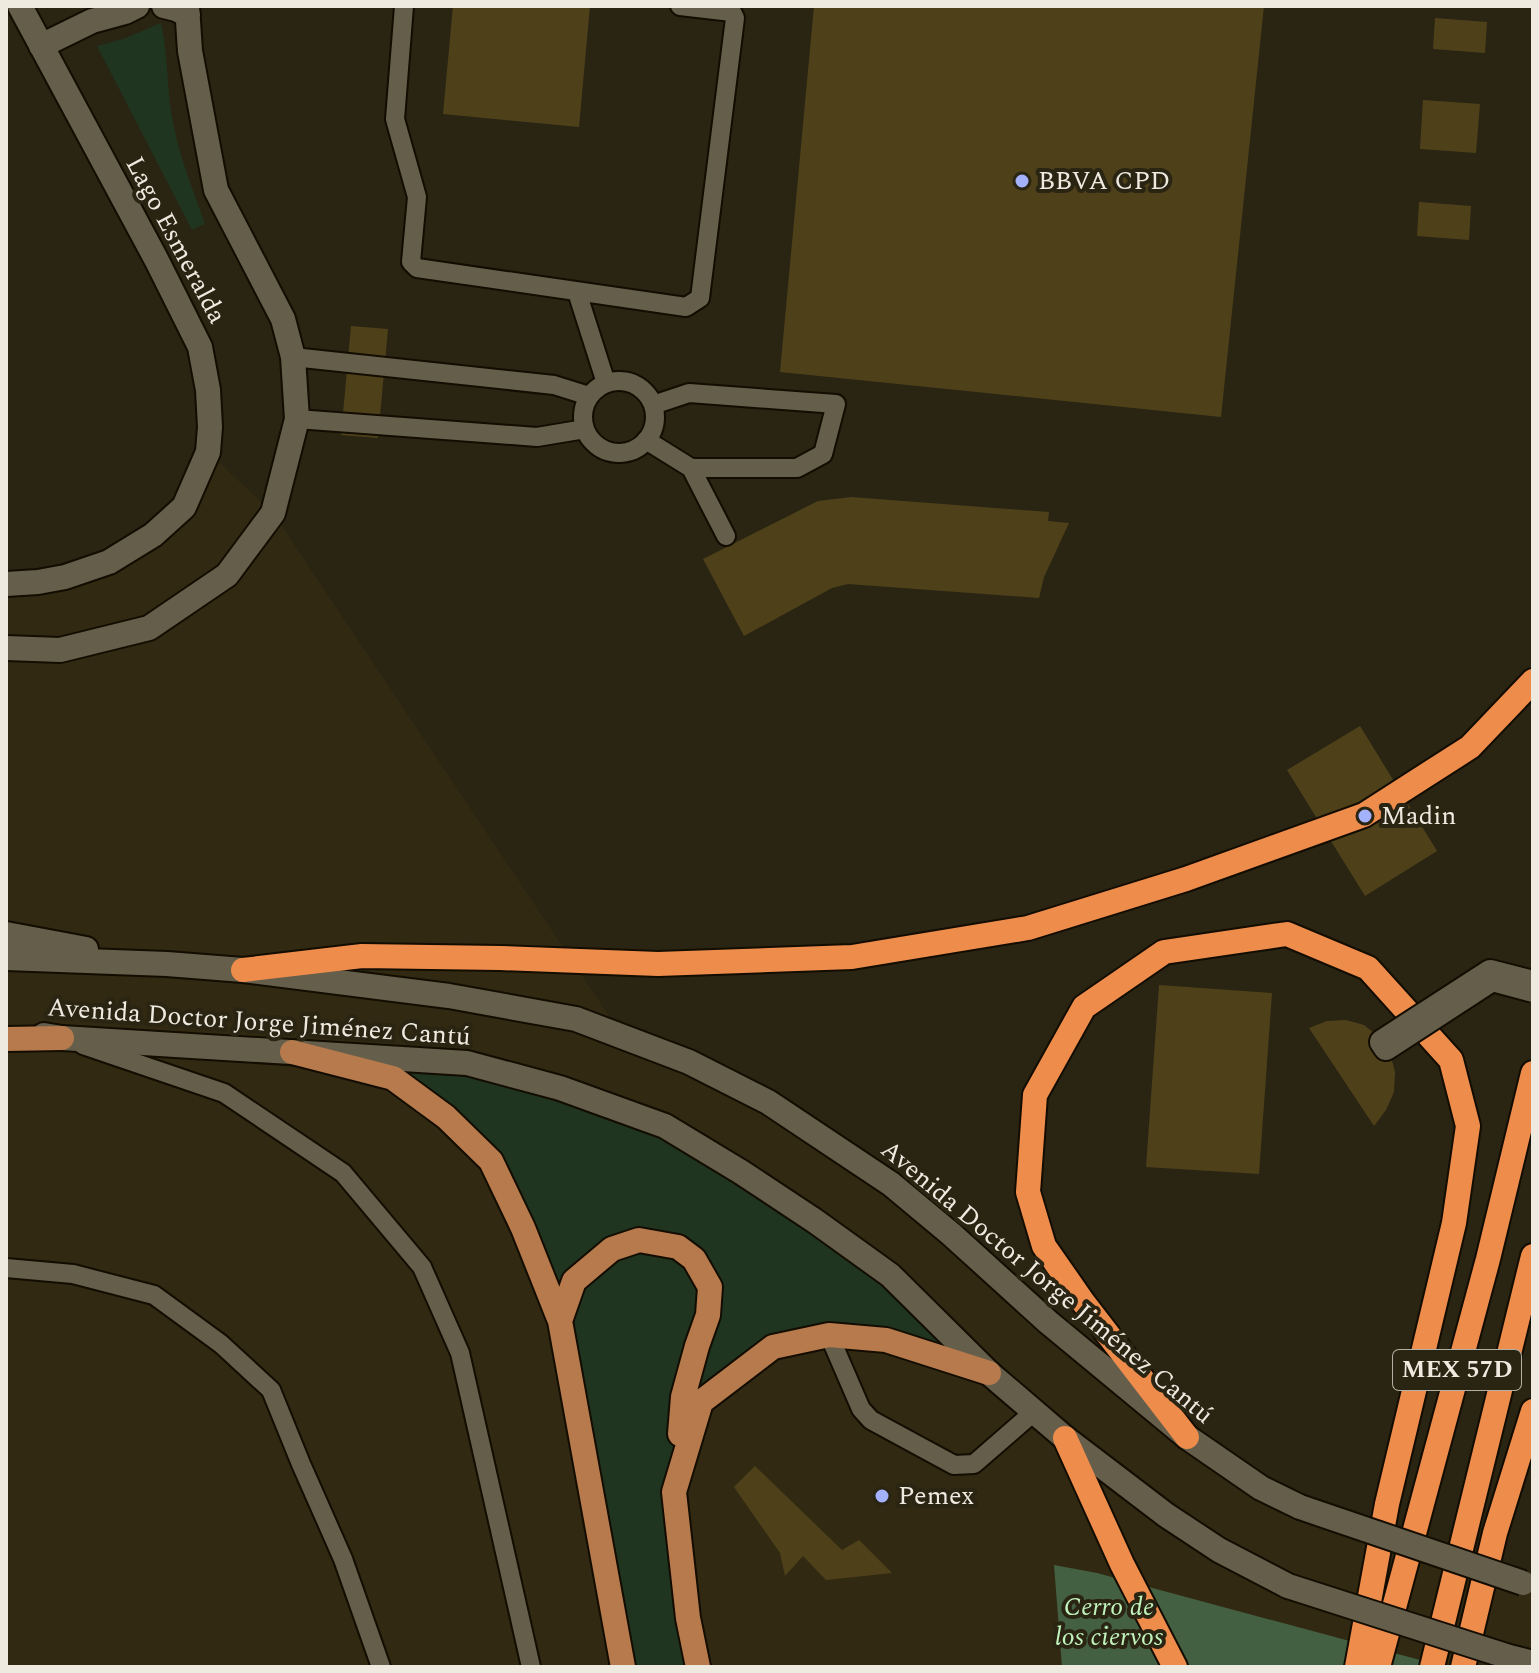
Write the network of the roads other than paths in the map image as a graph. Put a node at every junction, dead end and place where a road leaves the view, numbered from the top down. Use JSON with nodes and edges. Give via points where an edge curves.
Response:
{"nodes":[{"id":1,"x":20,"y":6,"type":"edge"},
{"id":2,"x":137,"y":6,"type":"edge"},
{"id":3,"x":164,"y":6,"type":"edge"},
{"id":4,"x":404,"y":6,"type":"edge"},
{"id":5,"x":680,"y":6,"type":"edge"},
{"id":6,"x":187,"y":11,"type":"edge"},
{"id":7,"x":41,"y":46,"type":"junction"},
{"id":8,"x":577,"y":292,"type":"junction"},
{"id":9,"x":293,"y":357,"type":"junction"},
{"id":10,"x":606,"y":383,"type":"junction"},
{"id":11,"x":589,"y":396,"type":"junction"},
{"id":12,"x":653,"y":405,"type":"junction"},
{"id":13,"x":297,"y":419,"type":"junction"},
{"id":14,"x":585,"y":429,"type":"junction"},
{"id":15,"x":646,"y":440,"type":"junction"},
{"id":16,"x":691,"y":468,"type":"junction"},
{"id":17,"x":726,"y":536,"type":"dead end"},
{"id":18,"x":6,"y":584,"type":"edge"},
{"id":19,"x":6,"y":648,"type":"edge"},
{"id":20,"x":1533,"y":681,"type":"edge"},
{"id":21,"x":6,"y":934,"type":"edge"},
{"id":22,"x":6,"y":958,"type":"edge"},
{"id":23,"x":167,"y":964,"type":"junction"},
{"id":24,"x":243,"y":970,"type":"junction"},
{"id":25,"x":1533,"y":983,"type":"edge"},
{"id":26,"x":1533,"y":990,"type":"edge"},
{"id":27,"x":6,"y":1029,"type":"edge"},
{"id":28,"x":62,"y":1038,"type":"junction"},
{"id":29,"x":6,"y":1039,"type":"edge"},
{"id":30,"x":292,"y":1052,"type":"junction"},
{"id":31,"x":1533,"y":1073,"type":"edge"},
{"id":32,"x":1533,"y":1256,"type":"edge"},
{"id":33,"x":6,"y":1268,"type":"edge"},
{"id":34,"x":560,"y":1321,"type":"junction"},
{"id":35,"x":829,"y":1335,"type":"junction"},
{"id":36,"x":989,"y":1373,"type":"junction"},
{"id":37,"x":1035,"y":1411,"type":"junction"},
{"id":38,"x":1533,"y":1411,"type":"edge"},
{"id":39,"x":1187,"y":1437,"type":"junction"},
{"id":40,"x":1065,"y":1438,"type":"junction"},
{"id":41,"x":674,"y":1492,"type":"junction"},
{"id":42,"x":1528,"y":1585,"type":"edge"},
{"id":43,"x":1533,"y":1663,"type":"edge"},
{"id":44,"x":381,"y":1667,"type":"edge"},
{"id":45,"x":531,"y":1667,"type":"edge"},
{"id":46,"x":623,"y":1667,"type":"edge"},
{"id":47,"x":698,"y":1667,"type":"edge"},
{"id":48,"x":1175,"y":1667,"type":"edge"},
{"id":49,"x":1357,"y":1667,"type":"edge"},
{"id":50,"x":1378,"y":1667,"type":"edge"},
{"id":51,"x":1432,"y":1667,"type":"edge"},
{"id":52,"x":1463,"y":1667,"type":"edge"}],
"edges":[{"from":1,"to":7,"type":"main road","name":"Lago Esmeralda"},
{"from":2,"to":7,"type":"main road"},
{"from":3,"to":6,"type":"main road"},
{"from":4,"to":8,"type":"lane","via":[[395,119],[417,197],[411,262],[417,268]]},
{"from":5,"to":8,"type":"lane","via":[[732,12],[735,18],[700,298],[686,307]]},
{"from":6,"to":9,"type":"main road","via":[[216,190],[283,319]]},
{"from":7,"to":18,"type":"main road","name":"Lago Esmeralda","via":[[200,347],[209,440],[184,507],[153,535],[109,562],[65,577]]},
{"from":8,"to":10,"type":"lane"},
{"from":9,"to":11,"type":"lane","via":[[554,385]]},
{"from":9,"to":13,"type":"main road"},
{"from":10,"to":11,"type":"lane"},
{"from":10,"to":12,"type":"lane","via":[[629,382]]},
{"from":11,"to":14,"type":"lane","via":[[582,418]]},
{"from":12,"to":15,"type":"lane","via":[[655,417]]},
{"from":12,"to":16,"type":"lane","via":[[689,393],[836,404],[823,454],[797,468]]},
{"from":13,"to":14,"type":"lane","via":[[537,437]]},
{"from":13,"to":19,"type":"main road","via":[[273,513],[227,575],[149,628],[60,650]]},
{"from":14,"to":15,"type":"lane","via":[[600,448],[612,452],[636,448]]},
{"from":15,"to":16,"type":"lane"},
{"from":16,"to":17,"type":"lane"},
{"from":20,"to":24,"type":"highway","via":[[1470,747],[1364,815],[1028,928],[852,957],[658,964],[362,956]]},
{"from":21,"to":23,"type":"main road"},
{"from":22,"to":23,"type":"main road","name":"Avenida Doctor Jorge Jiménez Cantú"},
{"from":23,"to":24,"type":"main road","name":"Avenida Doctor Jorge Jiménez Cantú"},
{"from":24,"to":39,"type":"main road","name":"Avenida Doctor Jorge Jiménez Cantú","via":[[449,996],[576,1019],[689,1062],[768,1102],[891,1184]]},
{"from":25,"to":26,"type":"main road","bridge":true,"via":[[1490,972],[1382,1042],[1386,1048],[1492,979]]},
{"from":27,"to":28,"type":"main road","name":"Avenida Doctor Jorge Jiménez Cantú"},
{"from":28,"to":29,"type":"main road"},
{"from":28,"to":30,"type":"main road","name":"Avenida Doctor Jorge Jiménez Cantú"},
{"from":28,"to":45,"type":"lane","via":[[224,1093],[343,1173],[422,1267],[460,1353]]},
{"from":30,"to":34,"type":"main road","via":[[393,1078],[446,1117],[491,1161]]},
{"from":30,"to":36,"type":"main road","name":"Avenida Doctor Jorge Jiménez Cantú","via":[[467,1063],[560,1088],[665,1126],[890,1275]]},
{"from":31,"to":50,"type":"highway","number":"MEX 57D"},
{"from":32,"to":51,"type":"highway","number":"MEX 57D"},
{"from":33,"to":44,"type":"lane","via":[[73,1274],[154,1295],[221,1344],[271,1390],[343,1559]]},
{"from":34,"to":41,"type":"main road","via":[[574,1281],[612,1249],[639,1240],[678,1247],[694,1259],[710,1287],[708,1315],[683,1397]]},
{"from":34,"to":46,"type":"main road"},
{"from":35,"to":36,"type":"main road","via":[[886,1340]]},
{"from":35,"to":37,"type":"lane","via":[[861,1409],[871,1420],[954,1465],[974,1464]]},
{"from":35,"to":41,"type":"main road","via":[[773,1347],[701,1402]]},
{"from":36,"to":37,"type":"main road","name":"Avenida Doctor Jorge Jiménez Cantú"},
{"from":37,"to":40,"type":"main road","name":"Avenida Doctor Jorge Jiménez Cantú"},
{"from":38,"to":52,"type":"highway","via":[[1495,1533]]},
{"from":39,"to":42,"type":"main road","name":"Avenida Doctor Jorge Jiménez Cantú","bridge":true,"via":[[1261,1488],[1300,1507]]},
{"from":39,"to":49,"type":"highway","via":[[1044,1246],[1028,1192],[1035,1095],[1084,1007],[1164,952],[1287,934],[1368,968],[1451,1060],[1468,1126],[1454,1223],[1387,1504]]},
{"from":40,"to":43,"type":"main road","name":"Avenida Doctor Jorge Jiménez Cantú","bridge":true,"via":[[1166,1515],[1288,1586]]},
{"from":40,"to":48,"type":"highway"},
{"from":41,"to":47,"type":"main road"}]}
